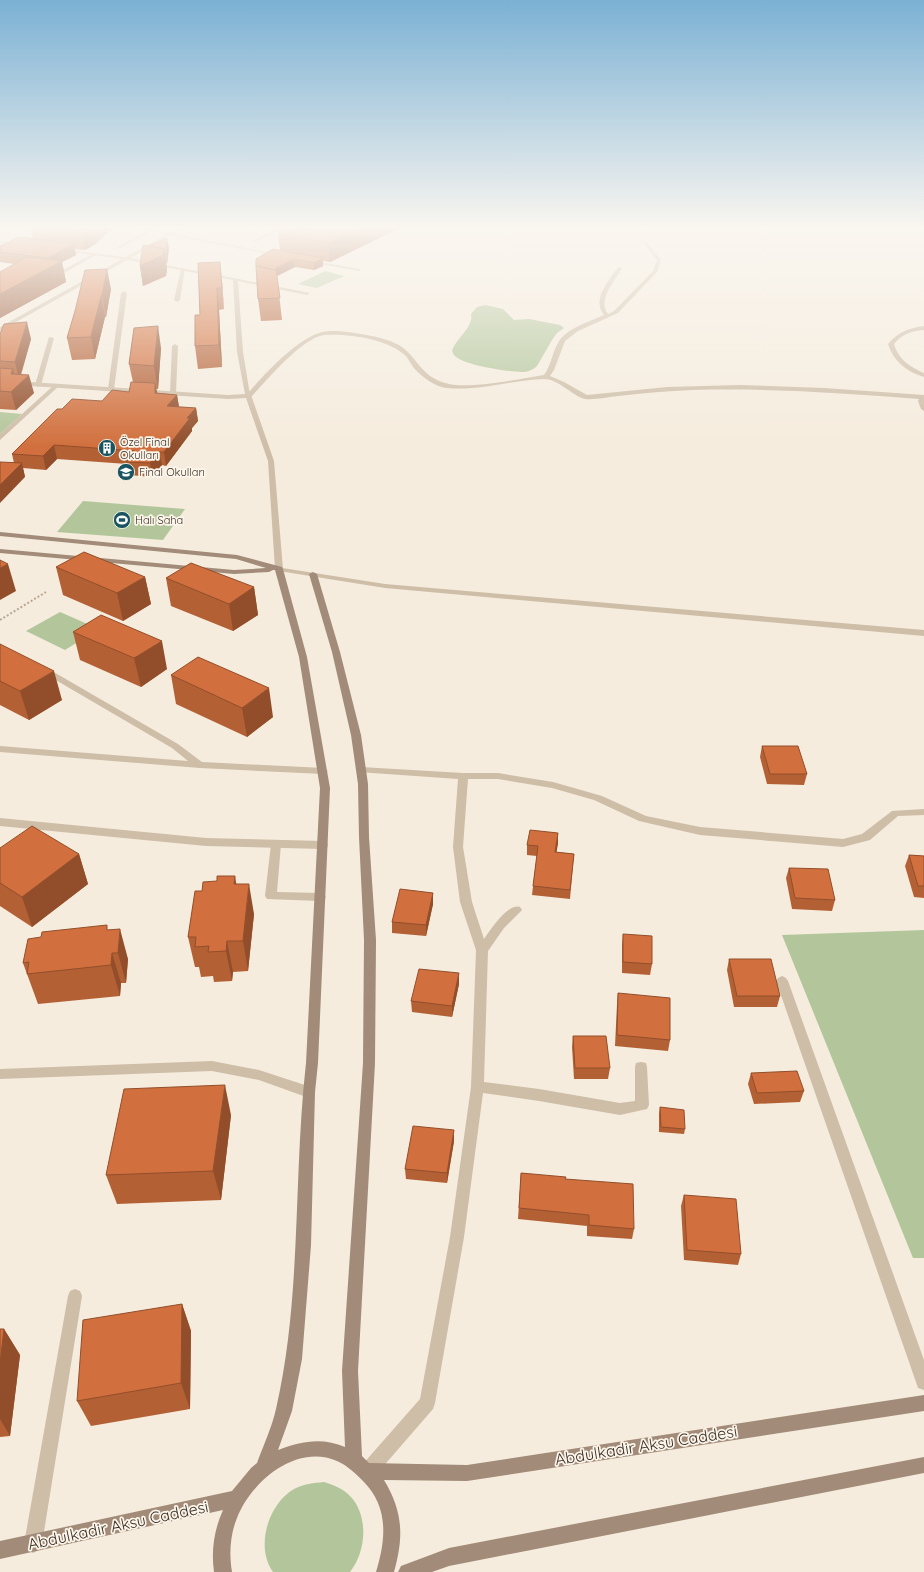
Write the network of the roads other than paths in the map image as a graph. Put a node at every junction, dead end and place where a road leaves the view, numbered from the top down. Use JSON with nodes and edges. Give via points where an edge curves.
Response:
{"nodes":[{"id":1,"x":53,"y":299,"type":"edge"},
{"id":2,"x":123,"y":299,"type":"edge"},
{"id":3,"x":236,"y":299,"type":"edge"},
{"id":4,"x":602,"y":299,"type":"edge"},
{"id":5,"x":630,"y":299,"type":"edge"},
{"id":6,"x":607,"y":316,"type":"junction"},
{"id":7,"x":924,"y":328,"type":"edge"},
{"id":8,"x":0,"y":329,"type":"edge"},
{"id":9,"x":51,"y":338,"type":"dead end"},
{"id":10,"x":175,"y":346,"type":"dead end"},
{"id":11,"x":924,"y":375,"type":"edge"},
{"id":12,"x":546,"y":378,"type":"junction"},
{"id":13,"x":0,"y":382,"type":"edge"},
{"id":14,"x":38,"y":385,"type":"junction"},
{"id":15,"x":56,"y":386,"type":"junction"},
{"id":16,"x":111,"y":389,"type":"junction"},
{"id":17,"x":173,"y":393,"type":"junction"},
{"id":18,"x":249,"y":396,"type":"junction"},
{"id":19,"x":924,"y":397,"type":"edge"},
{"id":20,"x":924,"y":409,"type":"edge"},
{"id":21,"x":0,"y":438,"type":"edge"},
{"id":22,"x":0,"y":534,"type":"edge"},
{"id":23,"x":0,"y":551,"type":"edge"},
{"id":24,"x":280,"y":569,"type":"junction"},
{"id":25,"x":314,"y":574,"type":"junction"},
{"id":26,"x":924,"y":633,"type":"edge"},
{"id":27,"x":34,"y":664,"type":"edge"},
{"id":28,"x":0,"y":749,"type":"edge"},
{"id":29,"x":200,"y":765,"type":"junction"},
{"id":30,"x":362,"y":770,"type":"junction"},
{"id":31,"x":322,"y":771,"type":"junction"},
{"id":32,"x":463,"y":776,"type":"junction"},
{"id":33,"x":924,"y":812,"type":"edge"},
{"id":34,"x":0,"y":822,"type":"edge"},
{"id":35,"x":276,"y":844,"type":"junction"},
{"id":36,"x":323,"y":845,"type":"junction"},
{"id":37,"x":320,"y":898,"type":"junction"},
{"id":38,"x":516,"y":910,"type":"dead end"},
{"id":39,"x":482,"y":950,"type":"junction"},
{"id":40,"x":782,"y":981,"type":"dead end"},
{"id":41,"x":641,"y":1067,"type":"dead end"},
{"id":42,"x":0,"y":1074,"type":"edge"},
{"id":43,"x":477,"y":1087,"type":"junction"},
{"id":44,"x":309,"y":1092,"type":"junction"},
{"id":45,"x":75,"y":1296,"type":"dead end"},
{"id":46,"x":924,"y":1382,"type":"edge"},
{"id":47,"x":924,"y":1403,"type":"edge"},
{"id":48,"x":354,"y":1459,"type":"junction"},
{"id":49,"x":924,"y":1465,"type":"edge"},
{"id":50,"x":264,"y":1466,"type":"junction"},
{"id":51,"x":368,"y":1471,"type":"junction"},
{"id":52,"x":236,"y":1499,"type":"junction"},
{"id":53,"x":33,"y":1544,"type":"junction"},
{"id":54,"x":0,"y":1550,"type":"edge"},
{"id":55,"x":224,"y":1572,"type":"edge"},
{"id":56,"x":386,"y":1572,"type":"edge"},
{"id":57,"x":407,"y":1572,"type":"edge"}],
"edges":[{"from":1,"to":8,"type":"street"},
{"from":2,"to":16,"type":"street"},
{"from":3,"to":18,"type":"street","via":[[240,352]]},
{"from":4,"to":6,"type":"street","via":[[601,306]]},
{"from":5,"to":6,"type":"street","via":[[616,312]]},
{"from":6,"to":12,"type":"street","via":[[576,330],[560,344]]},
{"from":7,"to":11,"type":"street","via":[[910,329],[897,336],[891,344],[897,358],[907,367]]},
{"from":9,"to":14,"type":"street"},
{"from":10,"to":17,"type":"street"},
{"from":12,"to":18,"type":"street","via":[[475,387],[446,386],[435,382],[416,367],[408,355],[396,346],[369,337],[335,333],[310,338],[267,376]]},
{"from":12,"to":19,"type":"street","via":[[562,383],[586,397],[667,389],[740,387]]},
{"from":13,"to":14,"type":"street"},
{"from":14,"to":15,"type":"street"},
{"from":15,"to":16,"type":"street"},
{"from":15,"to":21,"type":"street"},
{"from":16,"to":17,"type":"street"},
{"from":17,"to":18,"type":"street"},
{"from":18,"to":24,"type":"street","via":[[271,461]]},
{"from":19,"to":20,"type":"street","via":[[921,402]]},
{"from":22,"to":24,"type":"main road","via":[[237,557]]},
{"from":23,"to":24,"type":"main road","via":[[234,572]]},
{"from":24,"to":25,"type":"street"},
{"from":24,"to":31,"type":"main road","via":[[303,657]]},
{"from":25,"to":26,"type":"street","via":[[385,586]]},
{"from":25,"to":30,"type":"main road","via":[[336,652]]},
{"from":27,"to":29,"type":"street","via":[[175,746]]},
{"from":28,"to":29,"type":"street"},
{"from":29,"to":31,"type":"street"},
{"from":30,"to":32,"type":"street"},
{"from":30,"to":48,"type":"main road","via":[[370,940],[369,1055],[350,1371]]},
{"from":31,"to":36,"type":"main road","via":[[325,788]]},
{"from":32,"to":33,"type":"street","via":[[498,776],[553,785],[598,798],[643,819],[700,831],[843,843],[866,837],[896,812]]},
{"from":32,"to":39,"type":"street","via":[[458,847],[466,902]]},
{"from":34,"to":35,"type":"street","via":[[206,842]]},
{"from":35,"to":36,"type":"street"},
{"from":35,"to":37,"type":"street","via":[[271,896]]},
{"from":36,"to":37,"type":"main road"},
{"from":37,"to":44,"type":"main road"},
{"from":38,"to":39,"type":"street","via":[[500,925]]},
{"from":39,"to":43,"type":"street"},
{"from":40,"to":46,"type":"street"},
{"from":41,"to":43,"type":"street","via":[[642,1105],[620,1109]]},
{"from":42,"to":44,"type":"street","via":[[212,1066],[259,1075]]},
{"from":43,"to":51,"type":"street","via":[[457,1237],[427,1403]]},
{"from":44,"to":50,"type":"main road","via":[[304,1245],[294,1359],[284,1411]]},
{"from":45,"to":53,"type":"street"},
{"from":47,"to":51,"type":"main road","name":"Abdulkadir Aksu Caddesi","via":[[467,1473]]},
{"from":48,"to":50,"type":"main road","via":[[333,1450],[309,1448],[286,1454]]},
{"from":48,"to":51,"type":"main road"},
{"from":49,"to":57,"type":"main road","via":[[448,1557]]},
{"from":50,"to":52,"type":"main road","via":[[248,1480]]},
{"from":51,"to":56,"type":"main road","via":[[383,1493],[392,1520],[391,1551]]},
{"from":52,"to":53,"type":"main road","name":"Abdulkadir Aksu Caddesi"},
{"from":52,"to":55,"type":"main road","via":[[224,1530],[221,1563]]},
{"from":53,"to":54,"type":"main road","name":"Abdulkadir Aksu Caddesi"}]}
